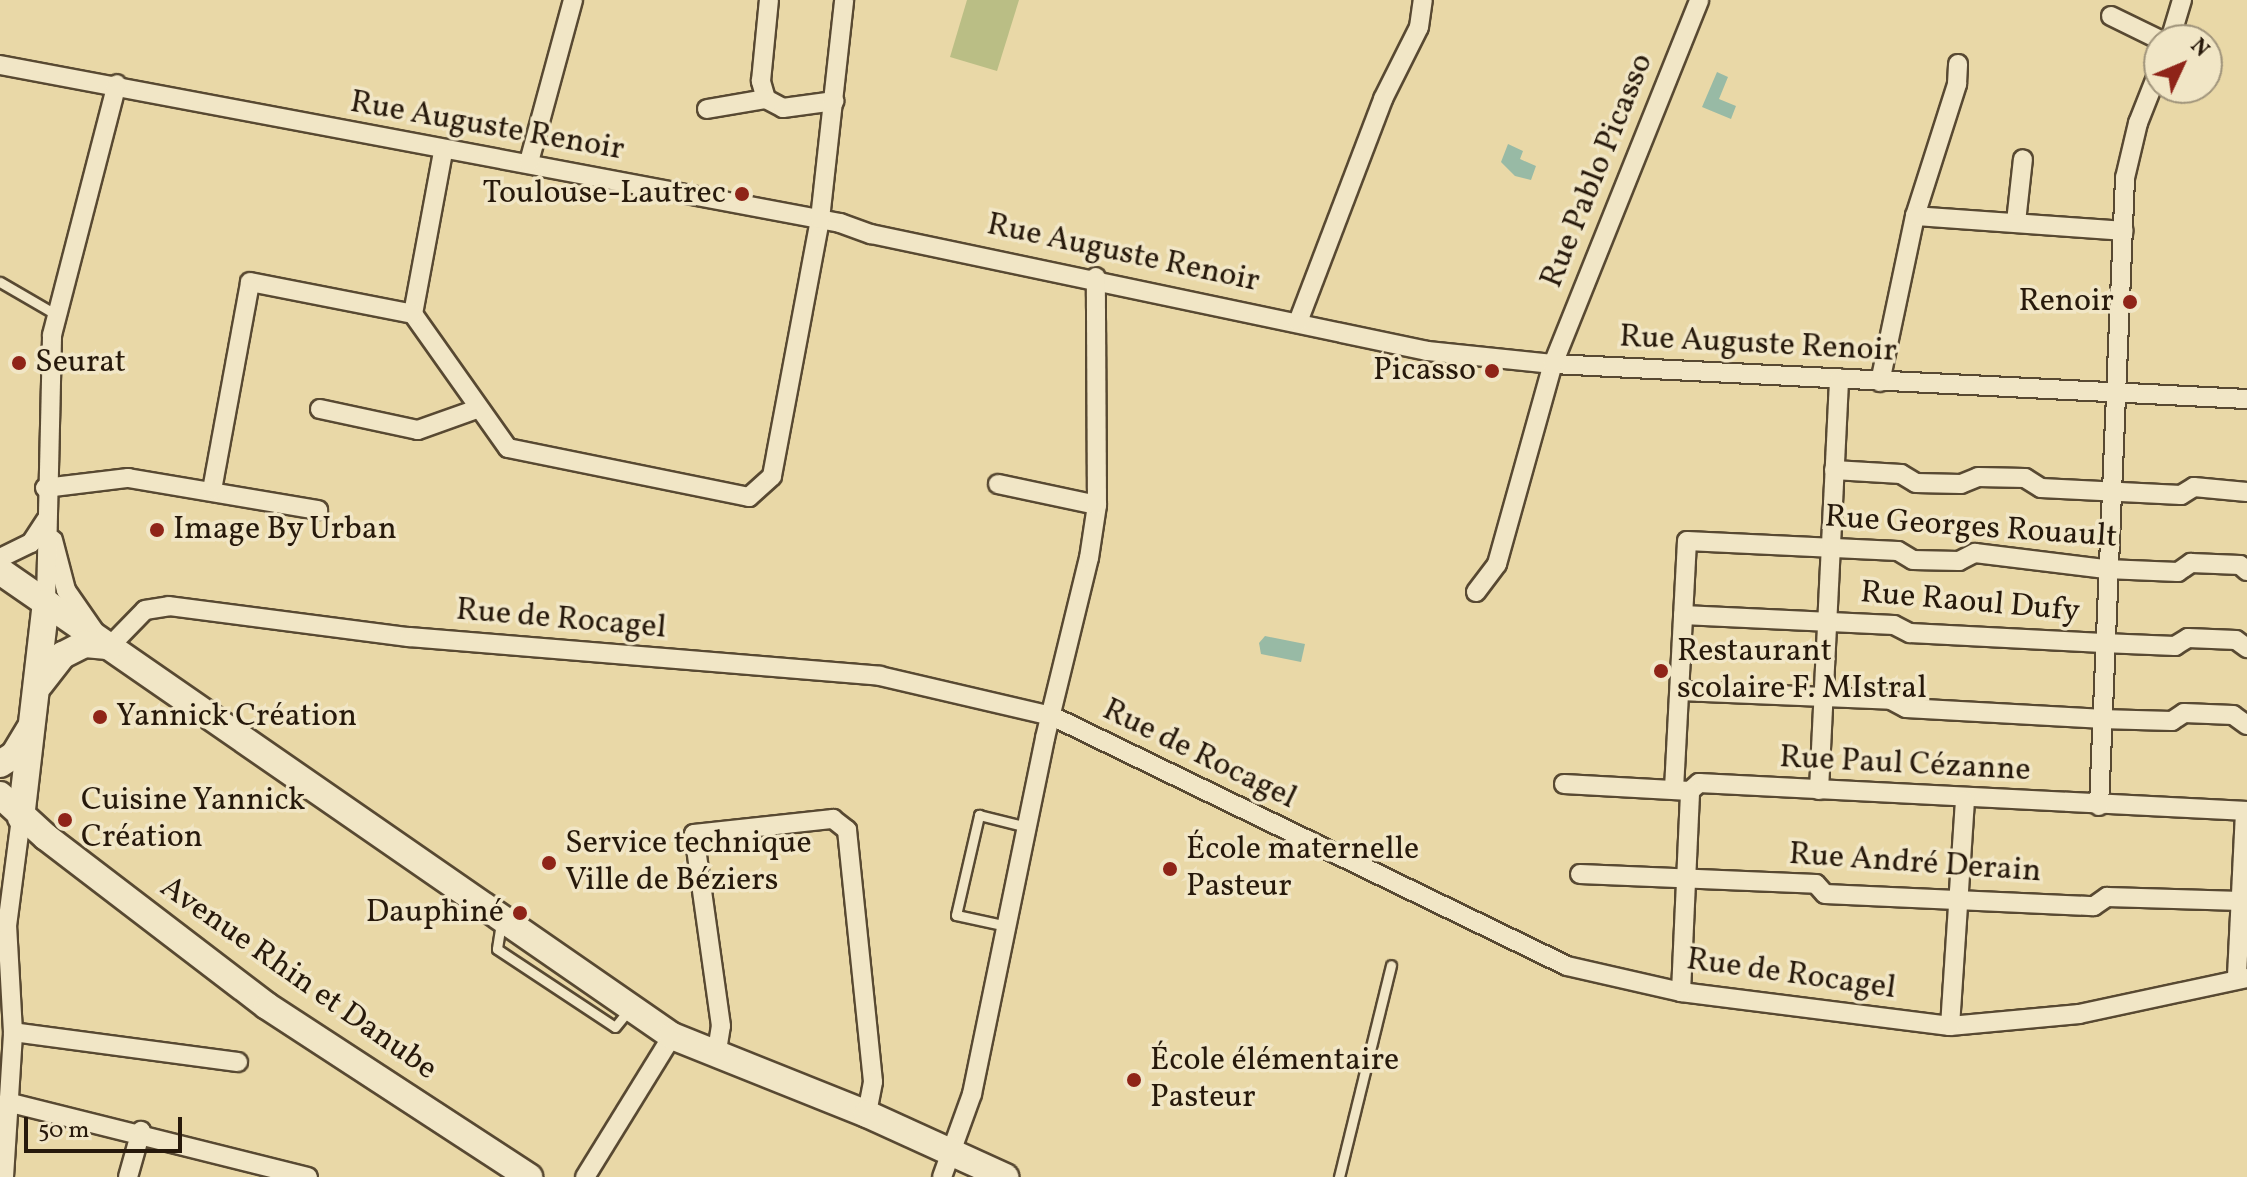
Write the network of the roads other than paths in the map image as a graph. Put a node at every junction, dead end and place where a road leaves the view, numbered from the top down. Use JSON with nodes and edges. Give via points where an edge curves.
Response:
{"nodes":[{"id":1,"x":573,"y":0,"type":"edge"},
{"id":2,"x":769,"y":0,"type":"edge"},
{"id":3,"x":844,"y":0,"type":"edge"},
{"id":4,"x":1423,"y":0,"type":"edge"},
{"id":5,"x":1699,"y":0,"type":"edge"},
{"id":6,"x":2182,"y":0,"type":"edge"},
{"id":7,"x":2111,"y":16,"type":"dead end"},
{"id":8,"x":2175,"y":24,"type":"edge"},
{"id":9,"x":2143,"y":32,"type":"edge"},
{"id":10,"x":1958,"y":64,"type":"dead end"},
{"id":11,"x":0,"y":65,"type":"edge"},
{"id":12,"x":117,"y":84,"type":"junction"},
{"id":13,"x":766,"y":99,"type":"junction"},
{"id":14,"x":835,"y":101,"type":"junction"},
{"id":15,"x":2147,"y":104,"type":"edge"},
{"id":16,"x":707,"y":109,"type":"dead end"},
{"id":17,"x":443,"y":152,"type":"junction"},
{"id":18,"x":2023,"y":159,"type":"dead end"},
{"id":19,"x":529,"y":162,"type":"junction"},
{"id":20,"x":1915,"y":216,"type":"junction"},
{"id":21,"x":820,"y":219,"type":"junction"},
{"id":22,"x":2016,"y":222,"type":"junction"},
{"id":23,"x":2123,"y":231,"type":"junction"},
{"id":24,"x":1096,"y":277,"type":"junction"},
{"id":25,"x":0,"y":282,"type":"edge"},
{"id":26,"x":413,"y":314,"type":"junction"},
{"id":27,"x":57,"y":315,"type":"junction"},
{"id":28,"x":1298,"y":322,"type":"junction"},
{"id":29,"x":1553,"y":364,"type":"junction"},
{"id":30,"x":1839,"y":378,"type":"junction"},
{"id":31,"x":1880,"y":382,"type":"junction"},
{"id":32,"x":2114,"y":393,"type":"junction"},
{"id":33,"x":2247,"y":399,"type":"edge"},
{"id":34,"x":320,"y":409,"type":"dead end"},
{"id":35,"x":477,"y":409,"type":"junction"},
{"id":36,"x":1834,"y":470,"type":"junction"},
{"id":37,"x":998,"y":484,"type":"dead end"},
{"id":38,"x":45,"y":488,"type":"junction"},
{"id":39,"x":212,"y":490,"type":"junction"},
{"id":40,"x":2109,"y":492,"type":"junction"},
{"id":41,"x":2247,"y":492,"type":"edge"},
{"id":42,"x":1097,"y":505,"type":"junction"},
{"id":43,"x":318,"y":510,"type":"dead end"},
{"id":44,"x":48,"y":518,"type":"junction"},
{"id":45,"x":1831,"y":547,"type":"junction"},
{"id":46,"x":0,"y":558,"type":"edge"},
{"id":47,"x":2106,"y":569,"type":"junction"},
{"id":48,"x":0,"y":571,"type":"edge"},
{"id":49,"x":2247,"y":571,"type":"edge"},
{"id":50,"x":1476,"y":592,"type":"dead end"},
{"id":51,"x":46,"y":602,"type":"junction"},
{"id":52,"x":1683,"y":615,"type":"junction"},
{"id":53,"x":1827,"y":621,"type":"junction"},
{"id":54,"x":105,"y":642,"type":"junction"},
{"id":55,"x":2103,"y":643,"type":"junction"},
{"id":56,"x":2247,"y":648,"type":"edge"},
{"id":57,"x":40,"y":684,"type":"junction"},
{"id":58,"x":1680,"y":691,"type":"junction"},
{"id":59,"x":1824,"y":698,"type":"junction"},
{"id":60,"x":1052,"y":716,"type":"junction"},
{"id":61,"x":36,"y":719,"type":"junction"},
{"id":62,"x":2100,"y":719,"type":"junction"},
{"id":63,"x":2247,"y":725,"type":"edge"},
{"id":64,"x":0,"y":764,"type":"edge"},
{"id":65,"x":1564,"y":784,"type":"dead end"},
{"id":66,"x":1682,"y":790,"type":"junction"},
{"id":67,"x":1819,"y":790,"type":"junction"},
{"id":68,"x":0,"y":795,"type":"edge"},
{"id":69,"x":1965,"y":800,"type":"junction"},
{"id":70,"x":2099,"y":806,"type":"junction"},
{"id":71,"x":2246,"y":811,"type":"edge"},
{"id":72,"x":21,"y":818,"type":"junction"},
{"id":73,"x":1027,"y":827,"type":"junction"},
{"id":74,"x":1580,"y":874,"type":"dead end"},
{"id":75,"x":1685,"y":880,"type":"junction"},
{"id":76,"x":1961,"y":900,"type":"junction"},
{"id":77,"x":2241,"y":901,"type":"junction"},
{"id":78,"x":3,"y":926,"type":"edge"},
{"id":79,"x":1007,"y":926,"type":"junction"},
{"id":80,"x":1391,"y":965,"type":"dead end"},
{"id":81,"x":2242,"y":977,"type":"edge"},
{"id":82,"x":1681,"y":992,"type":"junction"},
{"id":83,"x":1950,"y":1026,"type":"junction"},
{"id":84,"x":13,"y":1032,"type":"junction"},
{"id":85,"x":672,"y":1036,"type":"junction"},
{"id":86,"x":716,"y":1057,"type":"junction"},
{"id":87,"x":238,"y":1062,"type":"dead end"},
{"id":88,"x":7,"y":1102,"type":"junction"},
{"id":89,"x":867,"y":1114,"type":"junction"},
{"id":90,"x":2,"y":1130,"type":"edge"},
{"id":91,"x":141,"y":1131,"type":"junction"},
{"id":92,"x":947,"y":1165,"type":"edge"},
{"id":93,"x":4,"y":1177,"type":"edge"},
{"id":94,"x":128,"y":1177,"type":"edge"},
{"id":95,"x":308,"y":1177,"type":"edge"},
{"id":96,"x":529,"y":1177,"type":"edge"},
{"id":97,"x":585,"y":1177,"type":"edge"},
{"id":98,"x":1005,"y":1177,"type":"edge"},
{"id":99,"x":1339,"y":1177,"type":"edge"}],
"edges":[{"from":1,"to":19,"type":"street"},
{"from":2,"to":13,"type":"street","via":[[761,81]]},
{"from":3,"to":14,"type":"street"},
{"from":4,"to":28,"type":"street","via":[[1419,27],[1383,99]]},
{"from":5,"to":29,"type":"street","name":"Rue Pablo Picasso"},
{"from":6,"to":8,"type":"street"},
{"from":7,"to":9,"type":"street"},
{"from":10,"to":20,"type":"street","via":[[1957,84]]},
{"from":11,"to":12,"type":"street","name":"Rue Auguste Renoir","via":[[48,77]]},
{"from":12,"to":17,"type":"street","name":"Rue Auguste Renoir"},
{"from":12,"to":27,"type":"street"},
{"from":13,"to":14,"type":"street","via":[[783,108]]},
{"from":13,"to":16,"type":"street"},
{"from":14,"to":21,"type":"street"},
{"from":15,"to":23,"type":"street","via":[[2130,151]]},
{"from":17,"to":19,"type":"street","name":"Rue Auguste Renoir"},
{"from":17,"to":26,"type":"street"},
{"from":18,"to":22,"type":"street"},
{"from":19,"to":21,"type":"street","name":"Rue Auguste Renoir"},
{"from":20,"to":22,"type":"street"},
{"from":20,"to":31,"type":"street"},
{"from":21,"to":24,"type":"street","name":"Rue Auguste Renoir"},
{"from":21,"to":35,"type":"street","via":[[772,476],[749,497],[508,448]]},
{"from":22,"to":23,"type":"street"},
{"from":23,"to":32,"type":"street"},
{"from":24,"to":28,"type":"street","name":"Rue Auguste Renoir"},
{"from":24,"to":42,"type":"street"},
{"from":25,"to":27,"type":"lane"},
{"from":26,"to":35,"type":"street"},
{"from":26,"to":39,"type":"street","via":[[250,282]]},
{"from":27,"to":38,"type":"street","via":[[47,398]]},
{"from":28,"to":29,"type":"street","name":"Rue Auguste Renoir","via":[[1427,351]]},
{"from":29,"to":30,"type":"street","name":"Rue Auguste Renoir"},
{"from":29,"to":50,"type":"street","name":"Rue Pablo Picasso","via":[[1497,564]]},
{"from":30,"to":31,"type":"street","name":"Rue Auguste Renoir"},
{"from":30,"to":36,"type":"street"},
{"from":31,"to":32,"type":"street","name":"Rue Auguste Renoir"},
{"from":32,"to":33,"type":"street","name":"Rue Auguste Renoir"},
{"from":32,"to":40,"type":"street"},
{"from":34,"to":35,"type":"street","via":[[418,430]]},
{"from":36,"to":40,"type":"street","via":[[1901,474],[1916,483],[2025,478],[2041,488]]},
{"from":36,"to":45,"type":"street"},
{"from":37,"to":42,"type":"street"},
{"from":38,"to":39,"type":"street","via":[[128,478]]},
{"from":38,"to":44,"type":"street"},
{"from":39,"to":43,"type":"street"},
{"from":40,"to":41,"type":"street","via":[[2181,495],[2194,487]]},
{"from":40,"to":47,"type":"street"},
{"from":42,"to":60,"type":"street"},
{"from":44,"to":46,"type":"street","via":[[31,543]]},
{"from":44,"to":51,"type":"street"},
{"from":44,"to":54,"type":"street","via":[[66,590]]},
{"from":45,"to":47,"type":"street","name":"Rue Georges Rouault","via":[[1898,551],[1913,560],[1959,561],[1975,553]]},
{"from":45,"to":52,"type":"street","name":"Rue Georges Rouault","via":[[1687,541]]},
{"from":45,"to":53,"type":"street"},
{"from":47,"to":49,"type":"street","name":"Rue Georges Rouault","via":[[2178,572],[2191,563],[2240,565]]},
{"from":47,"to":55,"type":"street"},
{"from":48,"to":51,"type":"street"},
{"from":51,"to":54,"type":"street"},
{"from":51,"to":57,"type":"street"},
{"from":52,"to":53,"type":"street","name":"Rue Raoul Dufy"},
{"from":52,"to":58,"type":"street"},
{"from":53,"to":55,"type":"street","name":"Rue Raoul Dufy","via":[[1894,625],[1910,633]]},
{"from":53,"to":59,"type":"street"},
{"from":54,"to":57,"type":"street","via":[[85,644],[63,655]]},
{"from":54,"to":60,"type":"street","name":"Rue de Rocagel","via":[[145,610],[169,606],[409,637],[880,676]]},
{"from":54,"to":85,"type":"street","via":[[502,919],[564,977],[631,1007]]},
{"from":55,"to":56,"type":"street","name":"Rue Raoul Dufy","via":[[2175,646],[2200,638],[2236,640]]},
{"from":55,"to":62,"type":"street"},
{"from":57,"to":61,"type":"street"},
{"from":58,"to":59,"type":"street"},
{"from":58,"to":66,"type":"street"},
{"from":59,"to":62,"type":"street"},
{"from":59,"to":67,"type":"street"},
{"from":60,"to":73,"type":"street"},
{"from":60,"to":82,"type":"street","name":"Rue de Rocagel","via":[[1567,966]]},
{"from":61,"to":64,"type":"street","via":[[14,755]]},
{"from":61,"to":72,"type":"street"},
{"from":62,"to":63,"type":"street","via":[[2172,721],[2184,713],[2233,715]]},
{"from":62,"to":70,"type":"street"},
{"from":65,"to":66,"type":"street","name":"Rue Paul Cézanne"},
{"from":66,"to":67,"type":"street","name":"Rue Paul Cézanne","via":[[1699,783]]},
{"from":66,"to":75,"type":"street"},
{"from":67,"to":69,"type":"street","name":"Rue Paul Cézanne"},
{"from":68,"to":72,"type":"street","name":"Avenue Rhin et Danube"},
{"from":69,"to":70,"type":"street","name":"Rue Paul Cézanne"},
{"from":69,"to":76,"type":"street"},
{"from":70,"to":71,"type":"street","name":"Rue Paul Cézanne"},
{"from":71,"to":77,"type":"street"},
{"from":72,"to":78,"type":"street"},
{"from":72,"to":96,"type":"street","name":"Avenue Rhin et Danube","via":[[267,1006]]},
{"from":73,"to":79,"type":"street"},
{"from":73,"to":79,"type":"lane","via":[[979,815],[956,915]]},
{"from":74,"to":75,"type":"street","name":"Rue André Derain"},
{"from":75,"to":76,"type":"street","name":"Rue André Derain","via":[[1816,884],[1825,894]]},
{"from":75,"to":82,"type":"street"},
{"from":76,"to":77,"type":"street","name":"Rue André Derain","via":[[2094,906],[2107,897]]},
{"from":76,"to":83,"type":"street"},
{"from":77,"to":81,"type":"street"},
{"from":78,"to":84,"type":"street"},
{"from":79,"to":92,"type":"street","via":[[972,1094]]},
{"from":80,"to":99,"type":"lane"},
{"from":81,"to":83,"type":"street","name":"Rue de Rocagel","via":[[2079,1014]]},
{"from":82,"to":83,"type":"street","name":"Rue de Rocagel"},
{"from":84,"to":87,"type":"street"},
{"from":84,"to":88,"type":"street"},
{"from":85,"to":86,"type":"street"},
{"from":85,"to":97,"type":"street"},
{"from":86,"to":89,"type":"street"},
{"from":86,"to":89,"type":"street","via":[[721,1026],[694,834],[833,819],[847,830],[849,846],[873,1082]]},
{"from":88,"to":90,"type":"street"},
{"from":88,"to":91,"type":"street"},
{"from":89,"to":92,"type":"street"},
{"from":90,"to":93,"type":"street"},
{"from":91,"to":94,"type":"street"},
{"from":91,"to":95,"type":"street"},
{"from":92,"to":98,"type":"street"}]}
